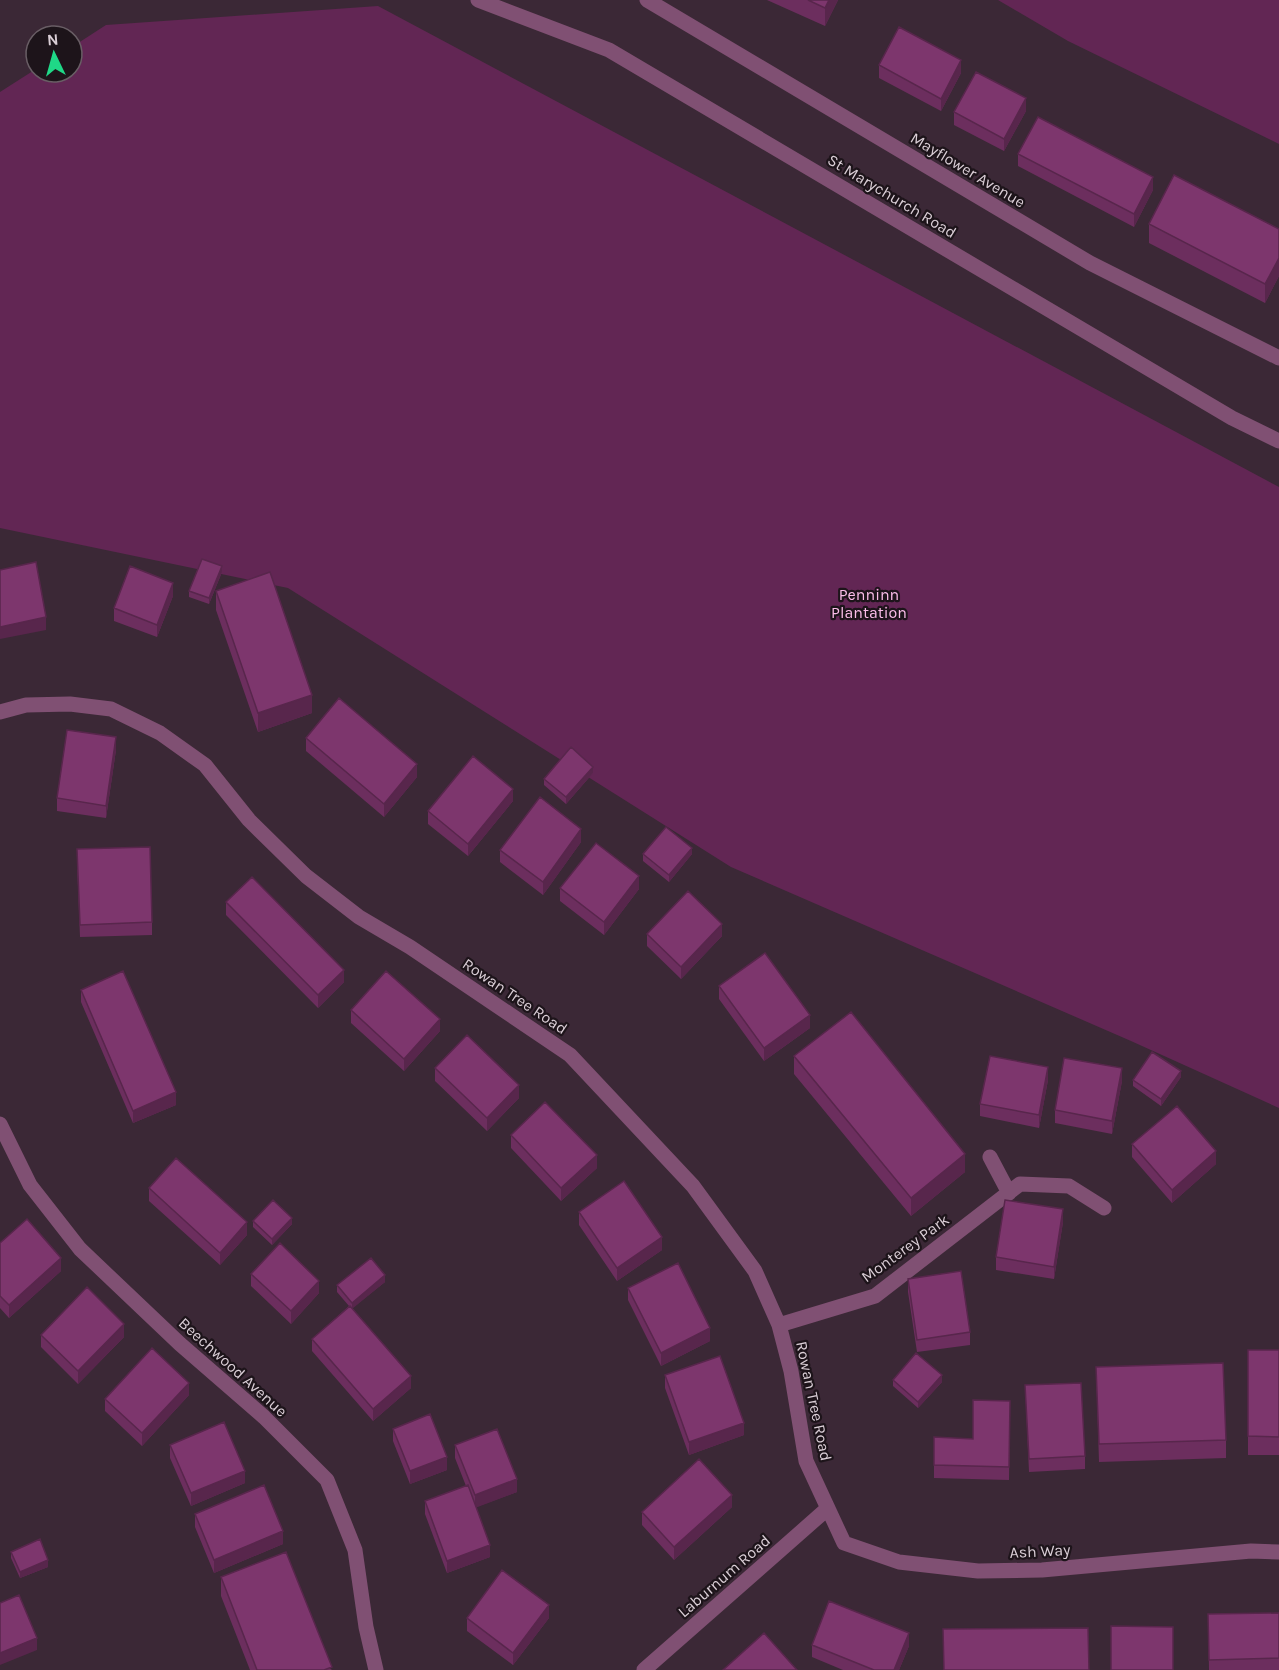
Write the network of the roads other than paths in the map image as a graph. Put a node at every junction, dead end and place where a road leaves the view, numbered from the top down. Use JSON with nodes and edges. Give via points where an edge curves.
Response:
{"nodes":[{"id":1,"x":478,"y":0,"type":"edge"},
{"id":2,"x":646,"y":0,"type":"edge"},
{"id":3,"x":1279,"y":358,"type":"edge"},
{"id":4,"x":1279,"y":441,"type":"edge"},
{"id":5,"x":0,"y":712,"type":"edge"},
{"id":6,"x":0,"y":1124,"type":"edge"},
{"id":7,"x":990,"y":1157,"type":"dead end"},
{"id":8,"x":1008,"y":1193,"type":"junction"},
{"id":9,"x":1104,"y":1208,"type":"dead end"},
{"id":10,"x":779,"y":1325,"type":"junction"},
{"id":11,"x":827,"y":1509,"type":"junction"},
{"id":12,"x":1279,"y":1552,"type":"edge"},
{"id":13,"x":376,"y":1670,"type":"edge"},
{"id":14,"x":644,"y":1670,"type":"edge"}],
"edges":[{"from":1,"to":4,"type":"street","name":"St Marychurch Road","via":[[609,50],[1232,418]]},
{"from":2,"to":3,"type":"street","name":"Mayflower Avenue","via":[[1090,263]]},
{"from":5,"to":10,"type":"street","name":"Rowan Tree Road","via":[[26,705],[70,704],[111,709],[160,733],[205,765],[249,820],[306,876],[359,917],[570,1055],[693,1186],[755,1271]]},
{"from":6,"to":13,"type":"street","name":"Beechwood Avenue","via":[[30,1185],[80,1249],[327,1480],[355,1550]]},
{"from":7,"to":8,"type":"street"},
{"from":8,"to":9,"type":"street","name":"Monterey Park","via":[[1020,1184],[1069,1186]]},
{"from":8,"to":10,"type":"street","name":"Monterey Park","via":[[875,1296]]},
{"from":10,"to":11,"type":"street","name":"Rowan Tree Road","via":[[806,1461]]},
{"from":11,"to":12,"type":"street","name":"Ash Way","via":[[844,1543],[899,1562],[978,1571],[1042,1570],[1251,1551]]},
{"from":11,"to":14,"type":"street","name":"Laburnum Road"}]}
